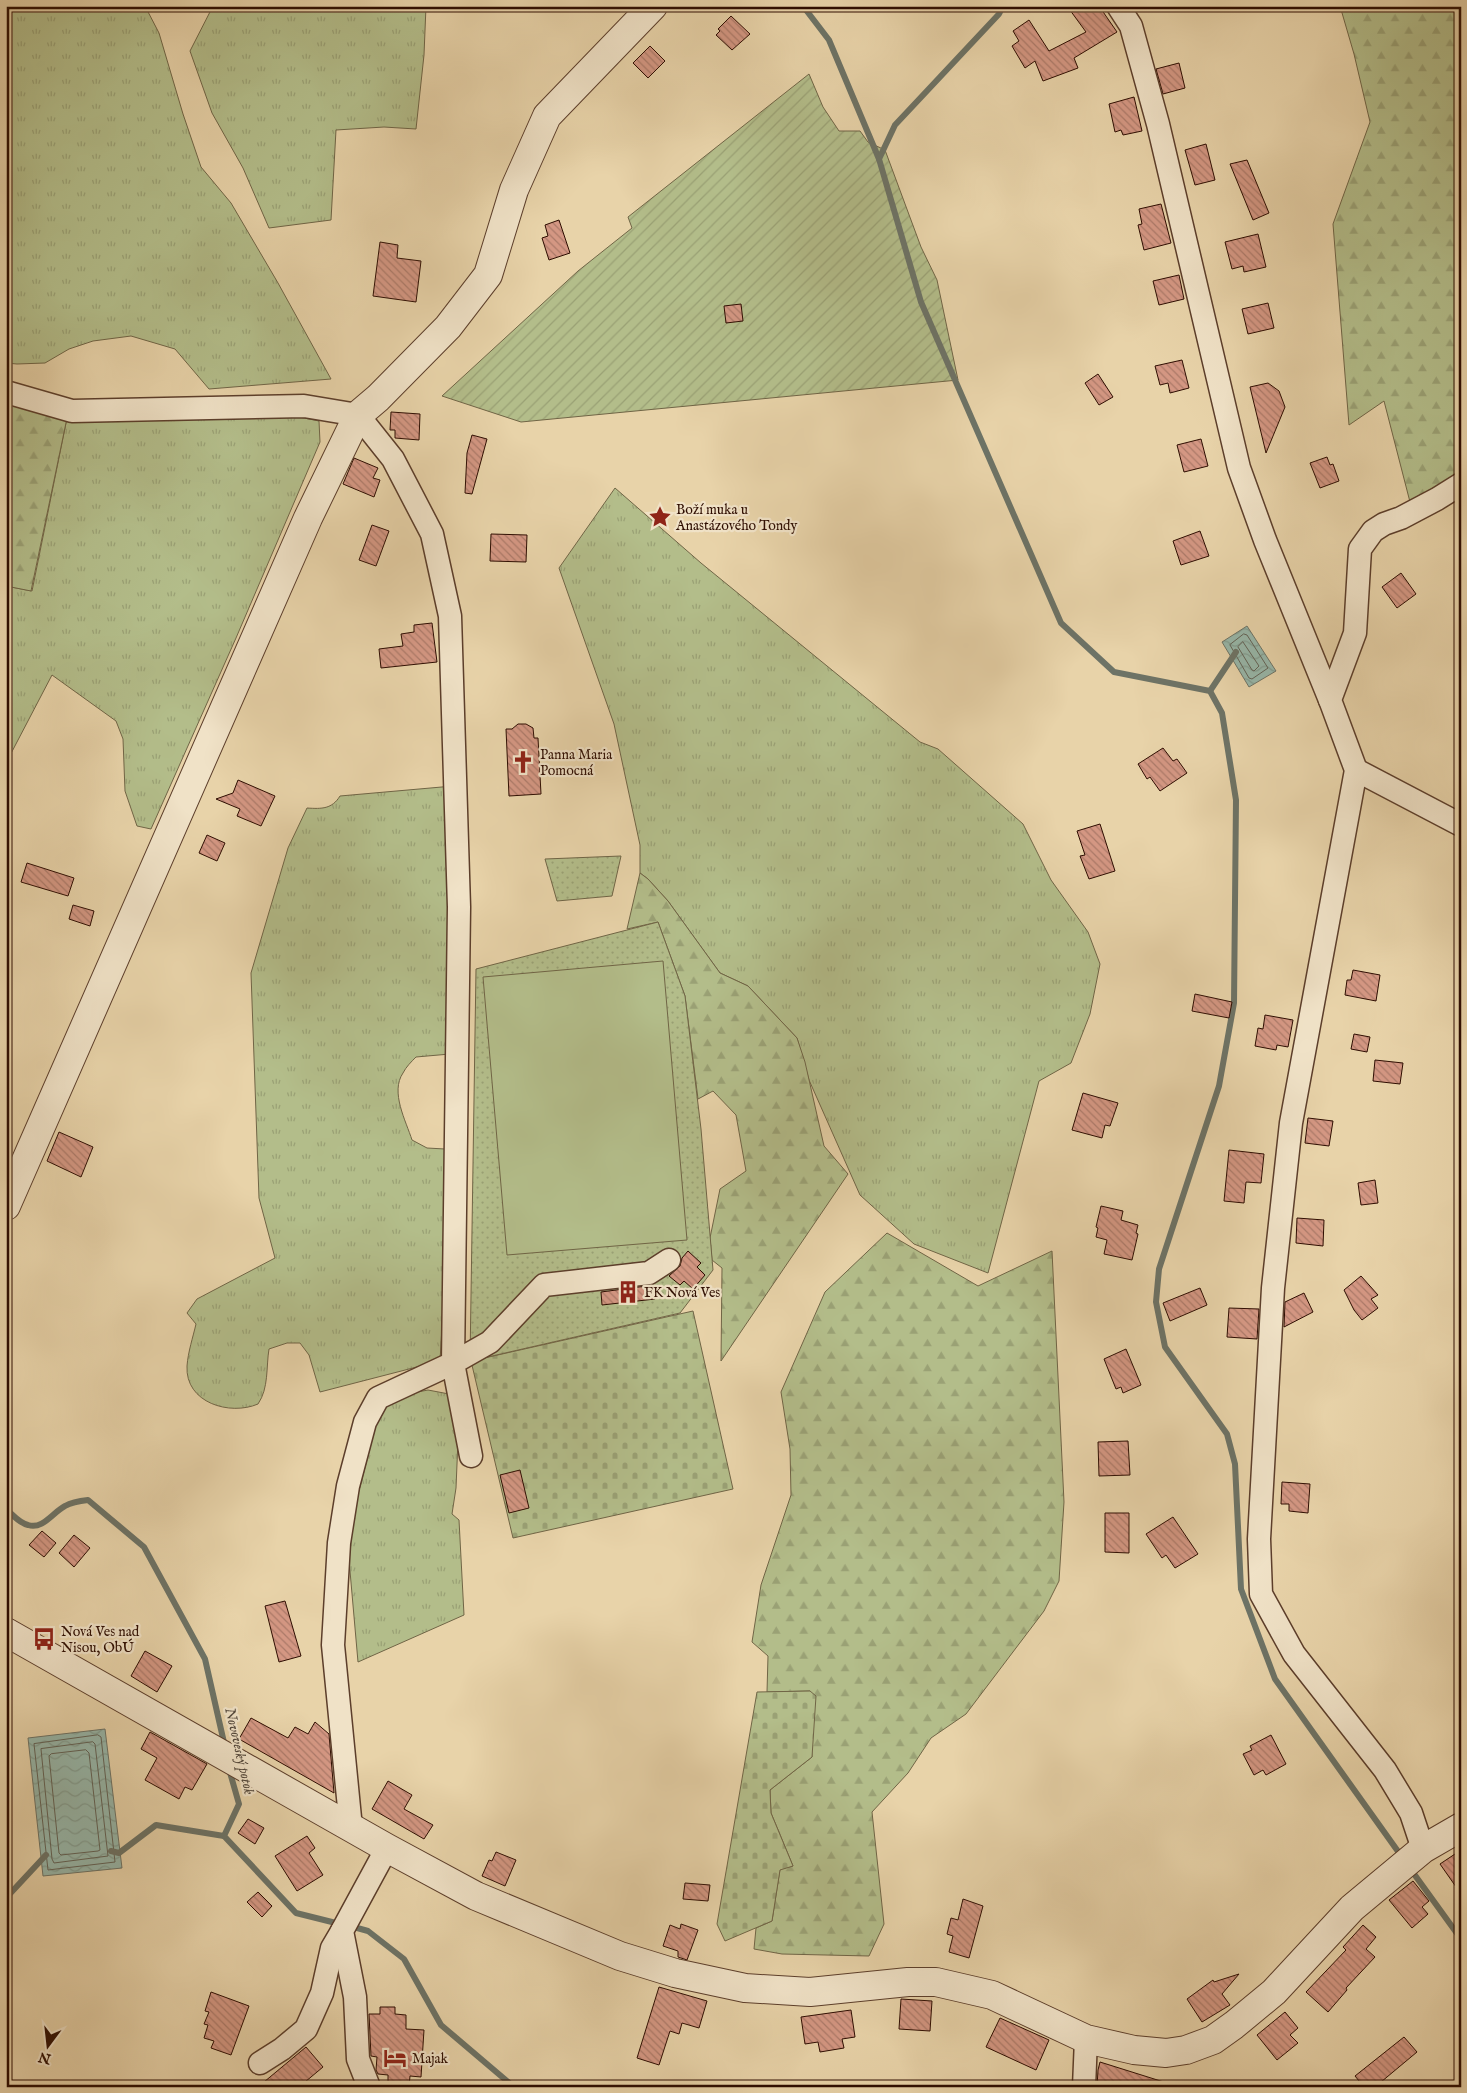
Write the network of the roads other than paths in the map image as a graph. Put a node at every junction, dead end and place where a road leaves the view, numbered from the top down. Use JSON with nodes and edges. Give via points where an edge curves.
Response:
{"nodes":[{"id":1,"x":654,"y":6,"type":"edge"},
{"id":2,"x":1118,"y":6,"type":"edge"},
{"id":3,"x":6,"y":392,"type":"edge"},
{"id":4,"x":358,"y":415,"type":"junction"},
{"id":5,"x":1461,"y":484,"type":"edge"},
{"id":6,"x":1330,"y":700,"type":"junction"},
{"id":7,"x":1356,"y":770,"type":"junction"},
{"id":8,"x":1461,"y":825,"type":"edge"},
{"id":9,"x":6,"y":1206,"type":"edge"},
{"id":10,"x":669,"y":1260,"type":"dead end"},
{"id":11,"x":453,"y":1363,"type":"junction"},
{"id":12,"x":471,"y":1456,"type":"dead end"},
{"id":13,"x":6,"y":1632,"type":"edge"},
{"id":14,"x":1461,"y":1827,"type":"edge"},
{"id":15,"x":351,"y":1828,"type":"junction"},
{"id":16,"x":387,"y":1848,"type":"junction"},
{"id":17,"x":1423,"y":1849,"type":"junction"},
{"id":18,"x":342,"y":1931,"type":"junction"},
{"id":19,"x":1086,"y":2038,"type":"junction"},
{"id":20,"x":260,"y":2063,"type":"dead end"},
{"id":21,"x":369,"y":2087,"type":"edge"},
{"id":22,"x":1084,"y":2087,"type":"edge"}],
"edges":[{"from":1,"to":4,"type":"street","via":[[547,116],[514,190],[488,275],[448,327]]},
{"from":2,"to":6,"type":"street","via":[[1131,26],[1158,124],[1239,468]]},
{"from":3,"to":4,"type":"street","via":[[72,411],[304,406]]},
{"from":4,"to":9,"type":"street","via":[[308,518]]},
{"from":4,"to":11,"type":"street","via":[[393,459],[432,534],[450,616],[459,908]]},
{"from":5,"to":6,"type":"street","via":[[1437,500],[1373,531],[1360,549],[1355,633]]},
{"from":6,"to":7,"type":"street"},
{"from":7,"to":8,"type":"street"},
{"from":7,"to":17,"type":"street","via":[[1291,1123],[1272,1298],[1260,1594],[1294,1654],[1385,1770],[1411,1813]]},
{"from":10,"to":11,"type":"street","via":[[649,1273],[544,1285],[490,1342]]},
{"from":11,"to":12,"type":"street"},
{"from":11,"to":15,"type":"street","via":[[378,1398],[365,1422],[348,1486],[339,1543],[333,1645]]},
{"from":13,"to":15,"type":"street"},
{"from":14,"to":17,"type":"street"},
{"from":15,"to":16,"type":"street"},
{"from":16,"to":18,"type":"street"},
{"from":16,"to":19,"type":"street","via":[[476,1896],[571,1937],[675,1974],[745,1988],[810,1992],[936,1982],[992,1995]]},
{"from":17,"to":19,"type":"street","via":[[1352,1908],[1274,1992],[1213,2040],[1166,2053],[1134,2050]]},
{"from":18,"to":20,"type":"street","via":[[332,1948],[322,1993],[306,2029]]},
{"from":18,"to":21,"type":"street","via":[[355,1997],[358,2059]]},
{"from":19,"to":22,"type":"street"}]}
